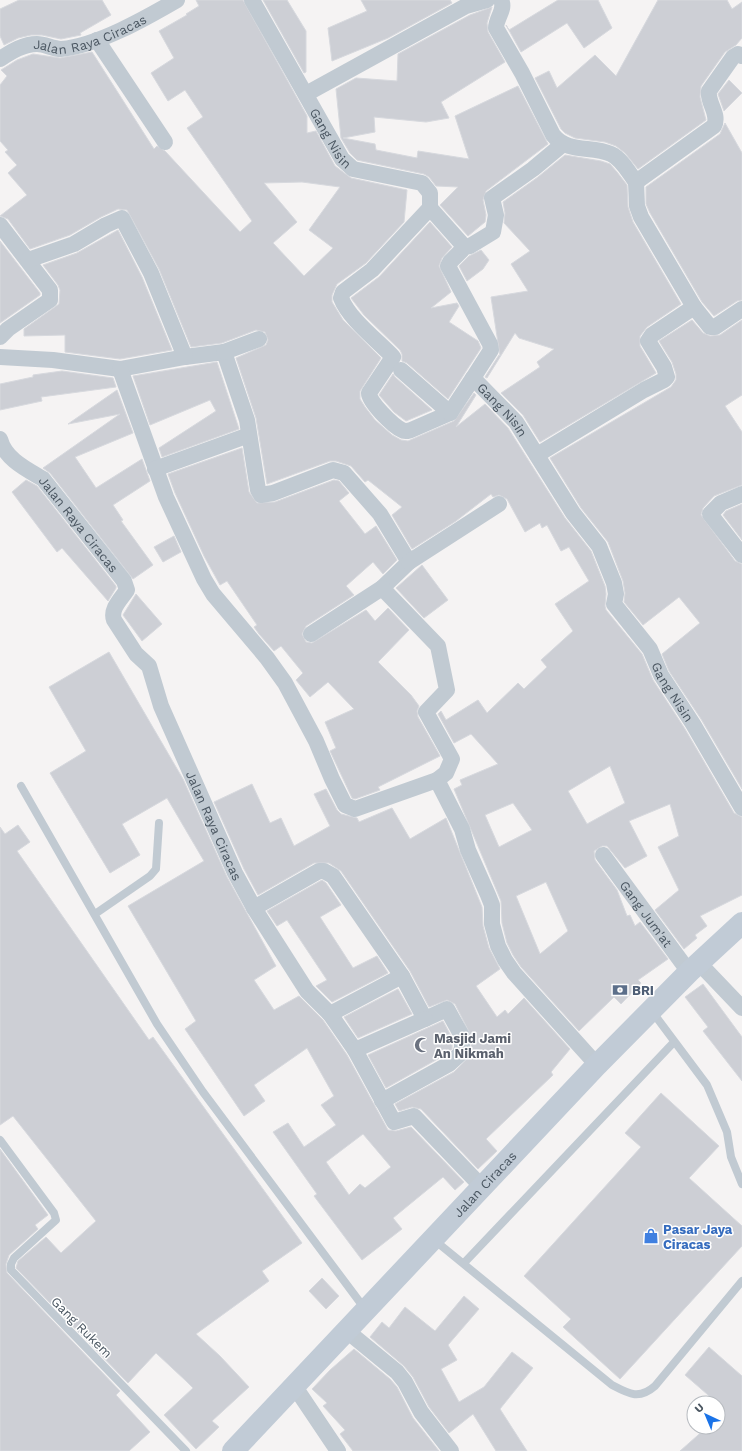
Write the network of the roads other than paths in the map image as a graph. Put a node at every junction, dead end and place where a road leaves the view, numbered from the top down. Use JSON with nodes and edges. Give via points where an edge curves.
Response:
{"nodes":[{"id":1,"x":177,"y":0,"type":"edge"},
{"id":2,"x":252,"y":0,"type":"edge"},
{"id":3,"x":487,"y":0,"type":"edge"},
{"id":4,"x":501,"y":0,"type":"edge"},
{"id":5,"x":97,"y":40,"type":"junction"},
{"id":6,"x":742,"y":56,"type":"edge"},
{"id":7,"x":0,"y":59,"type":"edge"},
{"id":8,"x":306,"y":94,"type":"junction"},
{"id":9,"x":166,"y":142,"type":"dead end"},
{"id":10,"x":563,"y":144,"type":"junction"},
{"id":11,"x":636,"y":182,"type":"junction"},
{"id":12,"x":430,"y":208,"type":"junction"},
{"id":13,"x":0,"y":225,"type":"edge"},
{"id":14,"x":463,"y":247,"type":"junction"},
{"id":15,"x":28,"y":260,"type":"junction"},
{"id":16,"x":694,"y":307,"type":"junction"},
{"id":17,"x":742,"y":309,"type":"edge"},
{"id":18,"x":0,"y":337,"type":"edge"},
{"id":19,"x":258,"y":339,"type":"dead end"},
{"id":20,"x":224,"y":352,"type":"junction"},
{"id":21,"x":0,"y":357,"type":"edge"},
{"id":22,"x":185,"y":357,"type":"junction"},
{"id":23,"x":120,"y":369,"type":"junction"},
{"id":24,"x":402,"y":370,"type":"dead end"},
{"id":25,"x":473,"y":378,"type":"junction"},
{"id":26,"x":450,"y":413,"type":"junction"},
{"id":27,"x":249,"y":435,"type":"junction"},
{"id":28,"x":0,"y":439,"type":"edge"},
{"id":29,"x":537,"y":455,"type":"junction"},
{"id":30,"x":155,"y":469,"type":"junction"},
{"id":31,"x":742,"y":494,"type":"edge"},
{"id":32,"x":499,"y":504,"type":"dead end"},
{"id":33,"x":742,"y":556,"type":"edge"},
{"id":34,"x":409,"y":562,"type":"junction"},
{"id":35,"x":382,"y":588,"type":"junction"},
{"id":36,"x":311,"y":634,"type":"dead end"},
{"id":37,"x":437,"y":780,"type":"junction"},
{"id":38,"x":21,"y":786,"type":"dead end"},
{"id":39,"x":742,"y":808,"type":"edge"},
{"id":40,"x":159,"y":823,"type":"dead end"},
{"id":41,"x":603,"y":855,"type":"dead end"},
{"id":42,"x":254,"y":908,"type":"junction"},
{"id":43,"x":95,"y":914,"type":"junction"},
{"id":44,"x":742,"y":923,"type":"edge"},
{"id":45,"x":694,"y":967,"type":"junction"},
{"id":46,"x":402,"y":976,"type":"junction"},
{"id":47,"x":742,"y":1008,"type":"edge"},
{"id":48,"x":651,"y":1010,"type":"junction"},
{"id":49,"x":330,"y":1014,"type":"junction"},
{"id":50,"x":425,"y":1019,"type":"junction"},
{"id":51,"x":674,"y":1042,"type":"junction"},
{"id":52,"x":355,"y":1050,"type":"junction"},
{"id":53,"x":597,"y":1065,"type":"junction"},
{"id":54,"x":382,"y":1101,"type":"junction"},
{"id":55,"x":0,"y":1140,"type":"edge"},
{"id":56,"x":742,"y":1184,"type":"edge"},
{"id":57,"x":482,"y":1187,"type":"junction"},
{"id":58,"x":433,"y":1239,"type":"junction"},
{"id":59,"x":464,"y":1263,"type":"junction"},
{"id":60,"x":742,"y":1281,"type":"edge"},
{"id":61,"x":366,"y":1311,"type":"junction"},
{"id":62,"x":347,"y":1331,"type":"junction"},
{"id":63,"x":295,"y":1387,"type":"junction"},
{"id":64,"x":186,"y":1451,"type":"edge"},
{"id":65,"x":233,"y":1451,"type":"edge"},
{"id":66,"x":338,"y":1451,"type":"edge"},
{"id":67,"x":451,"y":1451,"type":"edge"}],
"edges":[{"from":1,"to":5,"type":"street","name":"Jalan Raya Ciracas"},
{"from":2,"to":8,"type":"street","name":"Gang Nisin"},
{"from":3,"to":8,"type":"street","via":[[466,6]]},
{"from":4,"to":10,"type":"street","via":[[503,6],[496,28],[554,135]]},
{"from":5,"to":7,"type":"street","name":"Jalan Raya Ciracas","via":[[60,49],[37,44],[29,45]]},
{"from":5,"to":9,"type":"street"},
{"from":6,"to":11,"type":"street","via":[[733,56],[709,91],[715,114],[714,126]]},
{"from":8,"to":12,"type":"street","name":"Gang Nisin","via":[[340,156],[349,166],[422,183],[430,193]]},
{"from":10,"to":11,"type":"street","via":[[612,155]]},
{"from":10,"to":14,"type":"street","via":[[492,198],[496,215],[493,232],[470,246]]},
{"from":11,"to":16,"type":"street","via":[[637,206],[641,217]]},
{"from":12,"to":14,"type":"street"},
{"from":12,"to":26,"type":"street","via":[[372,270],[343,292],[341,298],[355,319],[394,357],[369,393],[374,404],[404,431]]},
{"from":13,"to":15,"type":"street"},
{"from":14,"to":25,"type":"street","name":"Gang Nisin","via":[[448,266],[491,350]]},
{"from":15,"to":18,"type":"street","via":[[50,290],[50,300]]},
{"from":15,"to":22,"type":"street","via":[[74,244],[122,218],[151,274]]},
{"from":16,"to":17,"type":"street","via":[[710,327],[715,328]]},
{"from":16,"to":29,"type":"street","via":[[652,335],[648,341],[664,367],[667,377],[664,380]]},
{"from":19,"to":20,"type":"street"},
{"from":20,"to":22,"type":"street"},
{"from":20,"to":27,"type":"street","via":[[247,420]]},
{"from":21,"to":23,"type":"street","via":[[53,360]]},
{"from":22,"to":23,"type":"street"},
{"from":23,"to":30,"type":"street"},
{"from":24,"to":26,"type":"street"},
{"from":25,"to":26,"type":"street"},
{"from":25,"to":29,"type":"street","name":"Gang Nisin","via":[[516,422]]},
{"from":27,"to":30,"type":"street"},
{"from":27,"to":34,"type":"street","via":[[261,495],[274,493],[333,470],[344,473],[380,514]]},
{"from":28,"to":42,"type":"street","name":"Jalan Raya Ciracas","via":[[4,452],[25,469],[43,479],[124,581],[127,590],[112,614],[114,620],[136,654],[149,666],[161,706],[235,873]]},
{"from":29,"to":39,"type":"street","name":"Gang Nisin","via":[[573,513],[599,546],[614,583],[614,604],[650,649],[661,675]]},
{"from":30,"to":37,"type":"street","via":[[213,594],[285,683],[316,741],[345,805],[355,809]]},
{"from":31,"to":33,"type":"street","via":[[721,503],[710,514]]},
{"from":32,"to":34,"type":"street"},
{"from":34,"to":35,"type":"street"},
{"from":35,"to":36,"type":"street"},
{"from":35,"to":37,"type":"street","via":[[438,646],[447,690],[426,712],[452,759],[446,773]]},
{"from":37,"to":53,"type":"street","via":[[462,829],[468,850],[492,905],[492,924],[498,946],[514,972]]},
{"from":38,"to":43,"type":"lane"},
{"from":40,"to":43,"type":"lane","via":[[156,869],[150,876]]},
{"from":41,"to":45,"type":"street","name":"Gang Jum'at"},
{"from":42,"to":46,"type":"street","via":[[319,871],[328,872]]},
{"from":42,"to":49,"type":"street","name":"Jalan Raya Ciracas","via":[[307,990]]},
{"from":43,"to":61,"type":"lane","via":[[157,1024],[203,1092]]},
{"from":44,"to":45,"type":"street","name":"Jalan Ciracas"},
{"from":45,"to":47,"type":"street","name":"Gang Jum'at"},
{"from":45,"to":48,"type":"street","name":"Jalan Ciracas"},
{"from":46,"to":49,"type":"street"},
{"from":46,"to":50,"type":"street"},
{"from":48,"to":51,"type":"lane"},
{"from":48,"to":53,"type":"street","name":"Jalan Ciracas"},
{"from":49,"to":52,"type":"street","name":"Jalan Raya Ciracas"},
{"from":50,"to":52,"type":"street"},
{"from":50,"to":54,"type":"street","via":[[447,1009],[462,1036],[460,1054],[449,1064]]},
{"from":51,"to":56,"type":"lane","via":[[707,1085],[726,1132],[731,1158]]},
{"from":51,"to":59,"type":"lane"},
{"from":52,"to":54,"type":"street","name":"Jalan Raya Ciracas"},
{"from":53,"to":57,"type":"street","name":"Jalan Ciracas"},
{"from":54,"to":57,"type":"street","name":"Jalan Raya Ciracas","via":[[394,1122],[414,1116]]},
{"from":55,"to":64,"type":"lane","name":"Gang Rukem","via":[[54,1213],[56,1220],[14,1258],[11,1270]]},
{"from":57,"to":58,"type":"street","name":"Jalan Ciracas"},
{"from":58,"to":59,"type":"lane"},
{"from":58,"to":61,"type":"street","name":"Jalan Ciracas"},
{"from":59,"to":60,"type":"lane","via":[[612,1385],[626,1393],[637,1395],[647,1393],[655,1386]]},
{"from":61,"to":62,"type":"street","name":"Jalan Ciracas"},
{"from":62,"to":63,"type":"street","name":"Jalan Ciracas"},
{"from":62,"to":67,"type":"street","via":[[397,1372],[421,1412]]},
{"from":63,"to":65,"type":"street","name":"Jalan Ciracas"},
{"from":63,"to":66,"type":"street"}]}
